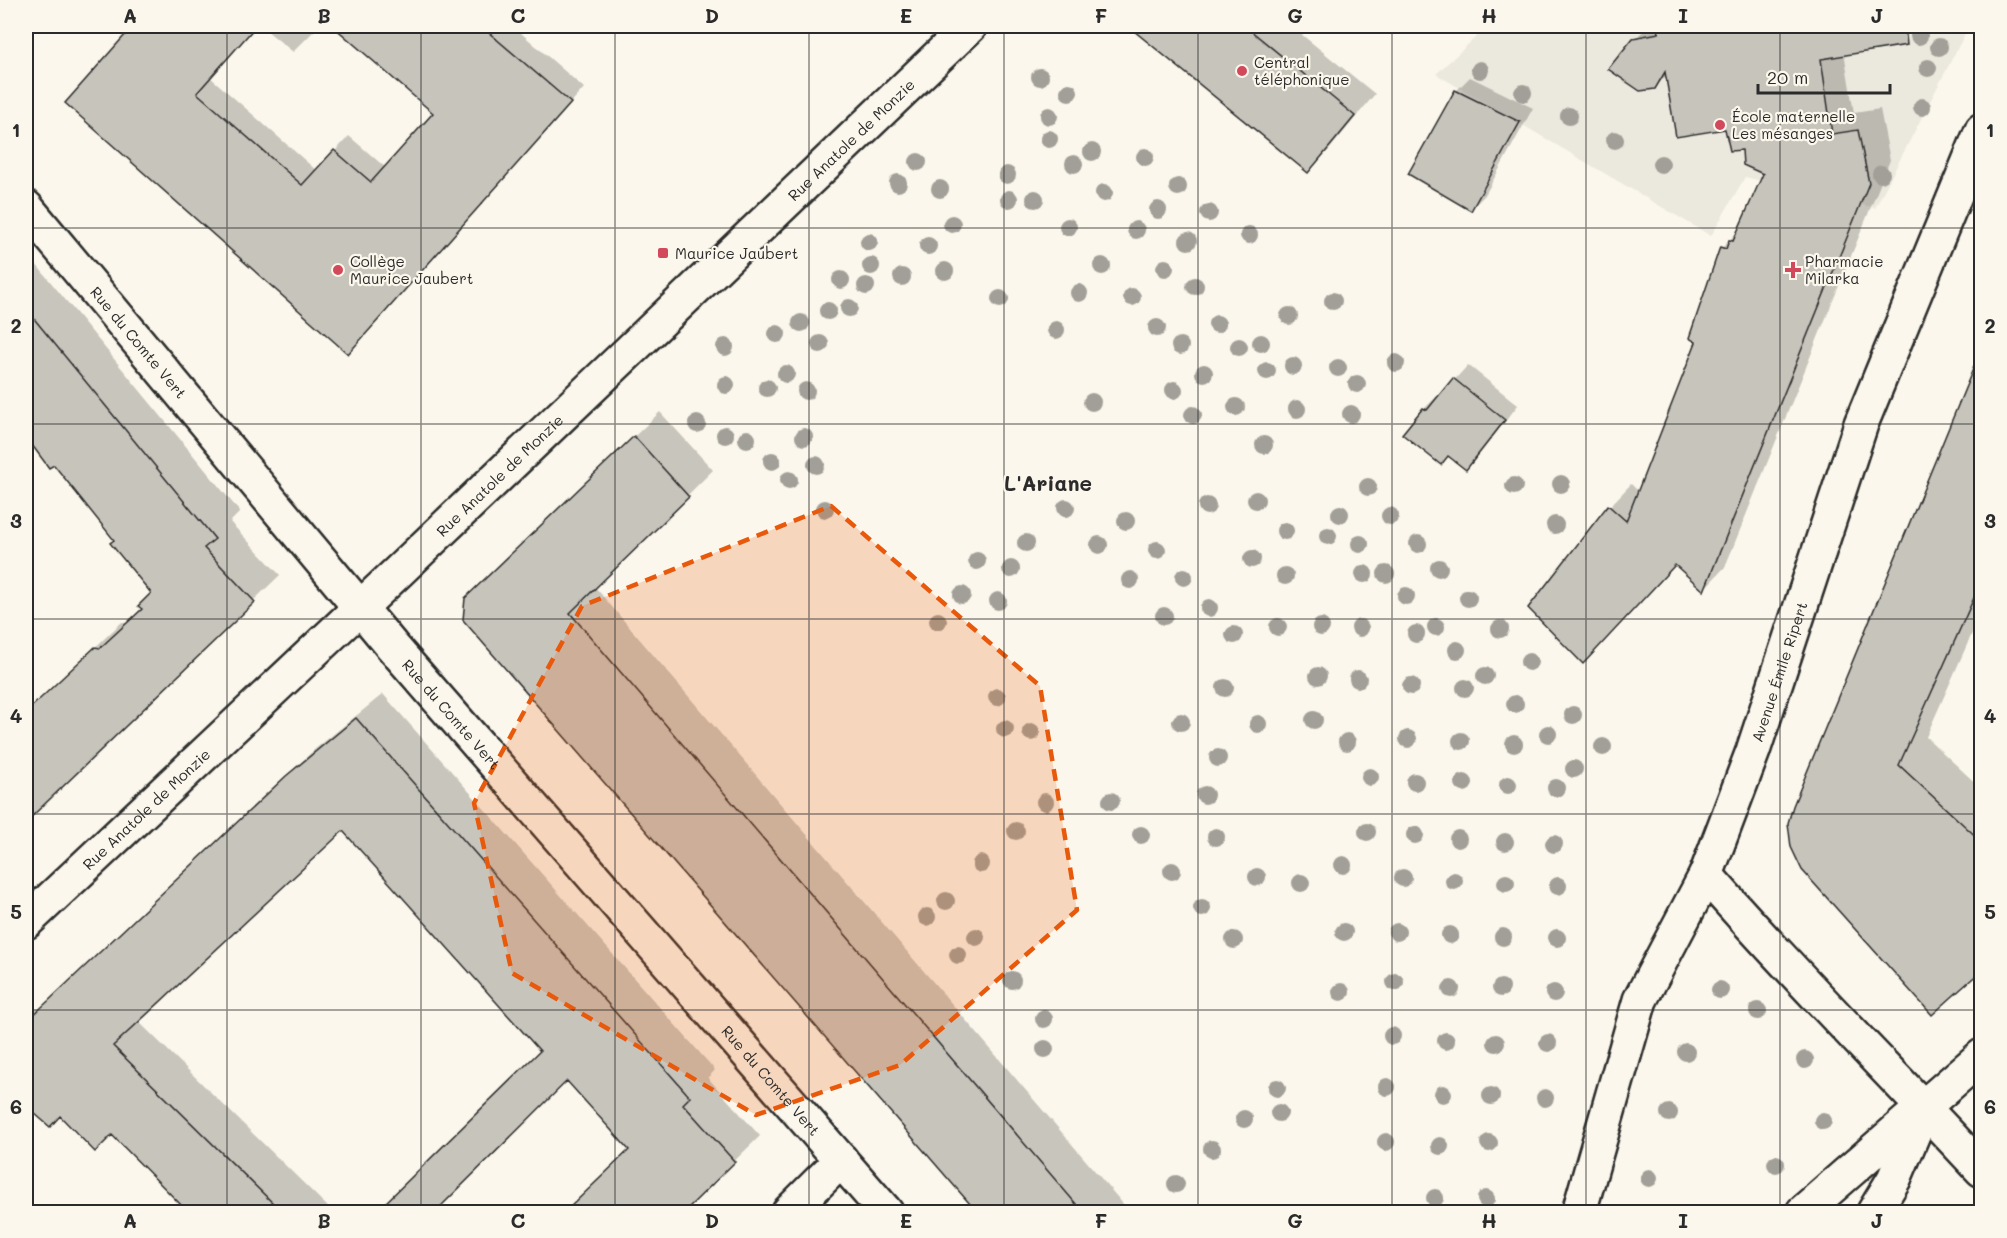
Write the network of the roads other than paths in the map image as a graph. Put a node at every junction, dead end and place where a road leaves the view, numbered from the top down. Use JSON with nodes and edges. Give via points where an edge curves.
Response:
{"nodes":[{"id":1,"x":970,"y":26,"type":"edge"},
{"id":2,"x":1982,"y":130,"type":"edge"},
{"id":3,"x":26,"y":207,"type":"edge"},
{"id":4,"x":360,"y":607,"type":"junction"},
{"id":5,"x":1706,"y":875,"type":"junction"},
{"id":6,"x":26,"y":922,"type":"edge"},
{"id":7,"x":1982,"y":1056,"type":"edge"},
{"id":8,"x":1924,"y":1108,"type":"junction"},
{"id":9,"x":841,"y":1160,"type":"junction"},
{"id":10,"x":1982,"y":1170,"type":"edge"},
{"id":11,"x":789,"y":1212,"type":"edge"},
{"id":12,"x":886,"y":1212,"type":"edge"},
{"id":13,"x":1579,"y":1212,"type":"edge"},
{"id":14,"x":1803,"y":1212,"type":"edge"},
{"id":15,"x":1874,"y":1212,"type":"edge"}],
"edges":[{"from":1,"to":4,"type":"street","name":"Rue Anatole de Monzie"},
{"from":2,"to":5,"type":"street","name":"Avenue Émile Ripert","via":[[1861,424],[1753,751]]},
{"from":3,"to":4,"type":"street","name":"Rue du Comte Vert"},
{"from":4,"to":6,"type":"street","name":"Rue Anatole de Monzie"},
{"from":4,"to":9,"type":"street","name":"Rue du Comte Vert"},
{"from":5,"to":8,"type":"street","via":[[1769,948]]},
{"from":5,"to":13,"type":"street","name":"Avenue Émile Ripert","via":[[1640,1000]]},
{"from":7,"to":8,"type":"street"},
{"from":8,"to":10,"type":"street"},
{"from":8,"to":14,"type":"street"},
{"from":8,"to":15,"type":"street","via":[[1894,1179]]},
{"from":9,"to":11,"type":"street"},
{"from":9,"to":12,"type":"street","name":"Rue du Comte Vert"}]}
